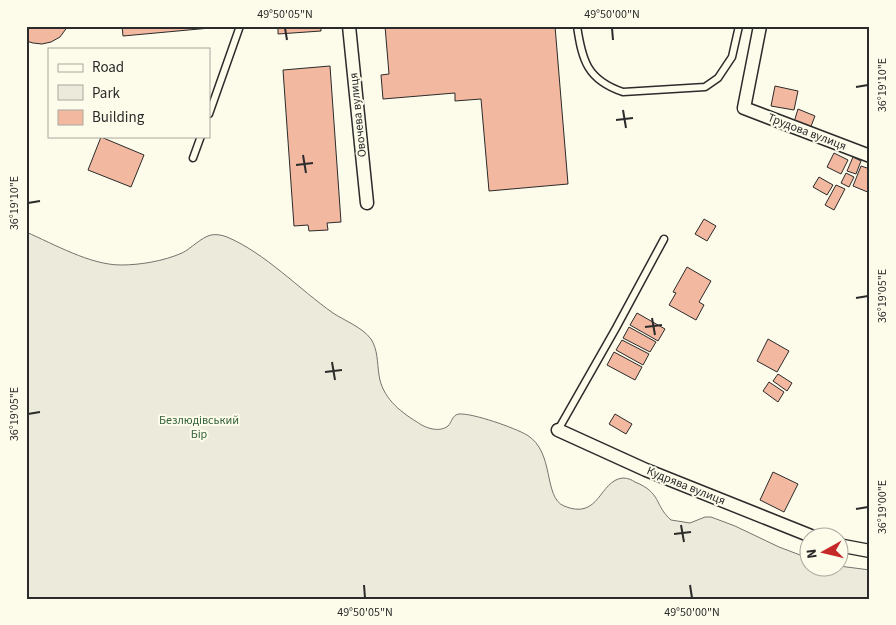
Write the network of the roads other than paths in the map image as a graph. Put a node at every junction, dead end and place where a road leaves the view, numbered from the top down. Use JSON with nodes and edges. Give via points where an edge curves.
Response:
{"nodes":[{"id":1,"x":240,"y":26,"type":"edge"},
{"id":2,"x":349,"y":26,"type":"edge"},
{"id":3,"x":577,"y":26,"type":"edge"},
{"id":4,"x":739,"y":26,"type":"edge"},
{"id":5,"x":760,"y":26,"type":"edge"},
{"id":6,"x":210,"y":111,"type":"edge"},
{"id":7,"x":200,"y":138,"type":"edge"},
{"id":8,"x":870,"y":156,"type":"edge"},
{"id":9,"x":193,"y":158,"type":"dead end"},
{"id":10,"x":367,"y":203,"type":"dead end"},
{"id":11,"x":664,"y":239,"type":"dead end"},
{"id":12,"x":558,"y":430,"type":"joint"},
{"id":13,"x":798,"y":531,"type":"edge"},
{"id":14,"x":848,"y":546,"type":"edge"},
{"id":15,"x":870,"y":551,"type":"edge"}],
"edges":[{"from":1,"to":6,"type":"lane"},
{"from":2,"to":10,"type":"street","name":"Овочева вулиця"},
{"from":3,"to":4,"type":"lane","via":[[586,65],[602,82],[623,92],[705,86],[718,78],[732,57]]},
{"from":5,"to":8,"type":"street","name":"Трудова вулиця","via":[[744,108]]},
{"from":7,"to":9,"type":"lane"},
{"from":11,"to":12,"type":"lane"},
{"from":12,"to":13,"type":"street","name":"Кудрява вулиця","via":[[646,470]]},
{"from":14,"to":15,"type":"street"}]}
